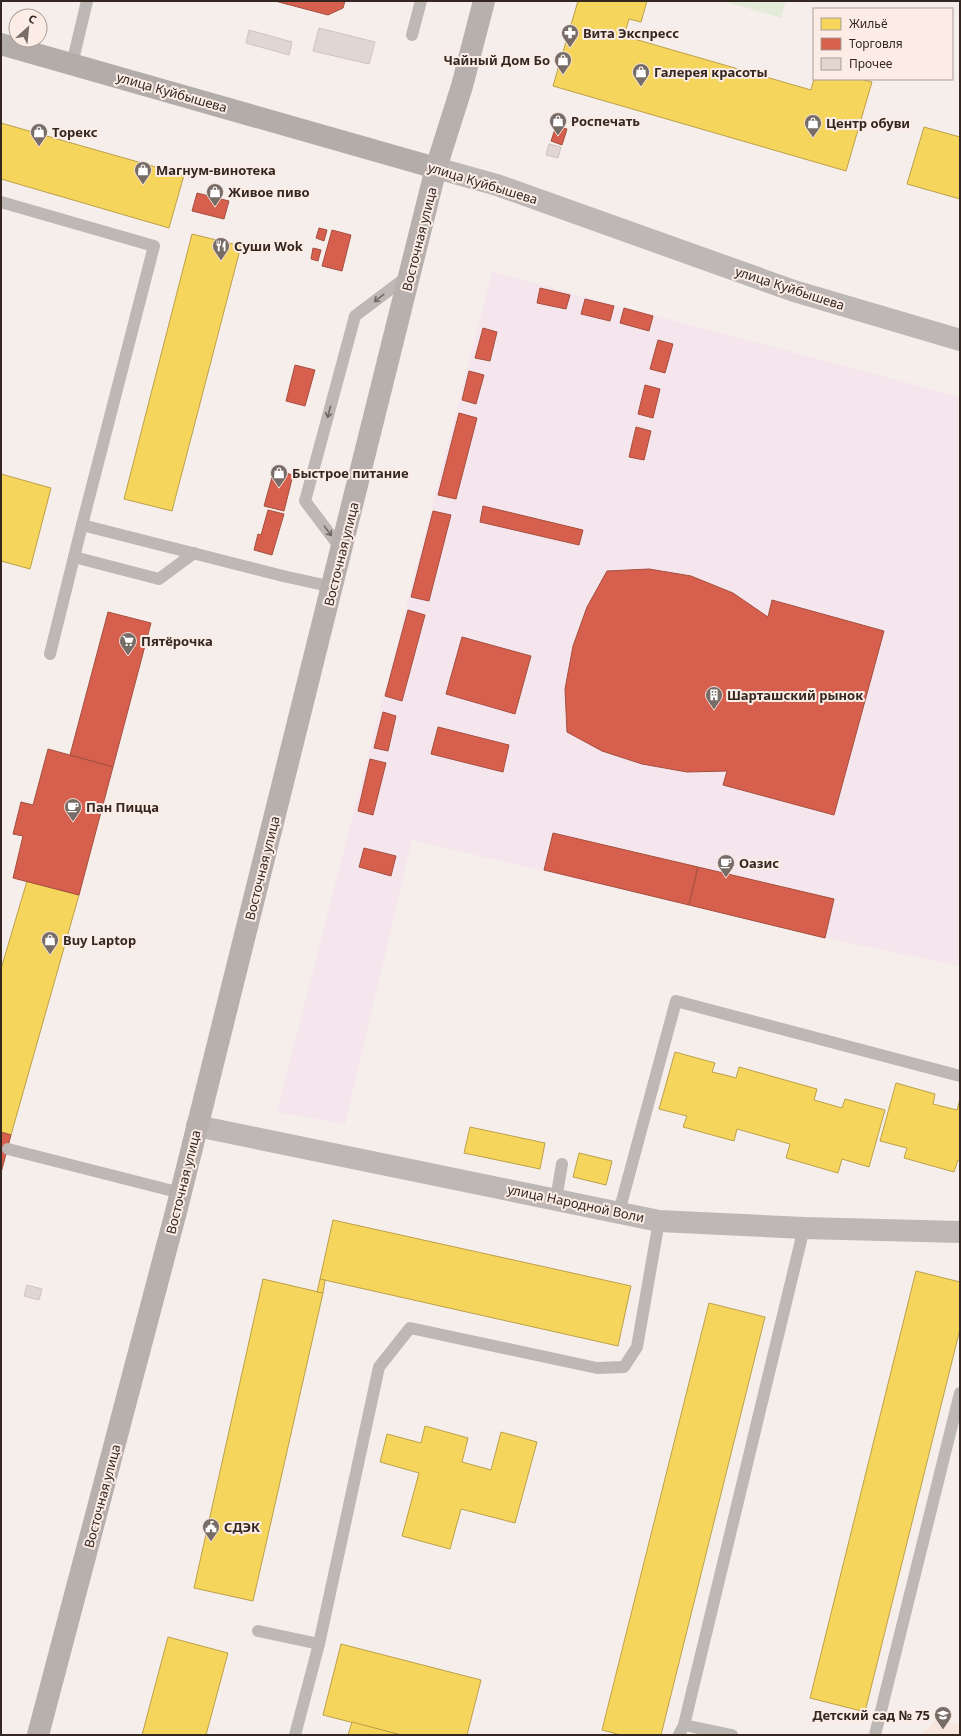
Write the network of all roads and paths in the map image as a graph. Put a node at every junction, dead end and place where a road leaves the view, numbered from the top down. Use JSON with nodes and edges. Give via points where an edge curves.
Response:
{"nodes":[{"id":1,"x":87,"y":1,"type":"edge"},
{"id":2,"x":421,"y":1,"type":"edge"},
{"id":3,"x":484,"y":1,"type":"edge"},
{"id":4,"x":412,"y":34,"type":"dead end"},
{"id":5,"x":1,"y":44,"type":"edge"},
{"id":6,"x":72,"y":64,"type":"junction"},
{"id":7,"x":436,"y":168,"type":"junction"},
{"id":8,"x":1,"y":202,"type":"edge"},
{"id":9,"x":410,"y":274,"type":"junction"},
{"id":10,"x":960,"y":340,"type":"edge"},
{"id":11,"x":82,"y":525,"type":"junction"},
{"id":12,"x":342,"y":550,"type":"junction"},
{"id":13,"x":194,"y":553,"type":"junction"},
{"id":14,"x":74,"y":557,"type":"junction"},
{"id":15,"x":333,"y":587,"type":"junction"},
{"id":16,"x":50,"y":654,"type":"dead end"},
{"id":17,"x":960,"y":1076,"type":"edge"},
{"id":18,"x":197,"y":1126,"type":"junction"},
{"id":19,"x":8,"y":1149,"type":"dead end"},
{"id":20,"x":562,"y":1164,"type":"dead end"},
{"id":21,"x":181,"y":1193,"type":"junction"},
{"id":22,"x":556,"y":1199,"type":"junction"},
{"id":23,"x":619,"y":1212,"type":"junction"},
{"id":24,"x":659,"y":1221,"type":"junction"},
{"id":25,"x":804,"y":1228,"type":"junction"},
{"id":26,"x":960,"y":1232,"type":"edge"},
{"id":27,"x":960,"y":1393,"type":"edge"},
{"id":28,"x":258,"y":1631,"type":"dead end"},
{"id":29,"x":319,"y":1644,"type":"junction"},
{"id":30,"x":681,"y":1730,"type":"edge"},
{"id":31,"x":38,"y":1735,"type":"edge"},
{"id":32,"x":295,"y":1735,"type":"edge"},
{"id":33,"x":732,"y":1735,"type":"edge"},
{"id":34,"x":874,"y":1735,"type":"edge"}],
"edges":[{"from":1,"to":6,"type":"lane"},
{"from":2,"to":4,"type":"lane"},
{"from":3,"to":7,"type":"main road","name":"Восточная улица","via":[[462,86]]},
{"from":5,"to":6,"type":"main road","name":"улица Куйбышева"},
{"from":6,"to":7,"type":"main road","name":"улица Куйбышева"},
{"from":7,"to":9,"type":"main road","name":"Восточная улица"},
{"from":7,"to":10,"type":"street","name":"улица Куйбышева","via":[[497,185],[794,291]]},
{"from":8,"to":11,"type":"lane","via":[[154,246]]},
{"from":9,"to":12,"type":"main road","name":"Восточная улица"},
{"from":9,"to":12,"type":"lane","one_way":true,"via":[[355,316],[305,500]]},
{"from":11,"to":13,"type":"lane"},
{"from":11,"to":14,"type":"lane"},
{"from":12,"to":15,"type":"main road","name":"Восточная улица"},
{"from":13,"to":14,"type":"lane","via":[[159,579]]},
{"from":13,"to":15,"type":"lane"},
{"from":14,"to":16,"type":"lane"},
{"from":15,"to":18,"type":"main road","name":"Восточная улица"},
{"from":17,"to":23,"type":"lane","via":[[676,1001]]},
{"from":18,"to":21,"type":"main road","name":"Восточная улица"},
{"from":18,"to":22,"type":"street","name":"улица Народной Воли"},
{"from":19,"to":21,"type":"lane"},
{"from":20,"to":22,"type":"lane"},
{"from":21,"to":31,"type":"main road","name":"Восточная улица"},
{"from":22,"to":23,"type":"street","name":"улица Народной Воли"},
{"from":23,"to":24,"type":"street","name":"улица Народной Воли"},
{"from":24,"to":25,"type":"street","name":"улица Народной Воли"},
{"from":24,"to":29,"type":"lane","via":[[637,1347],[624,1367],[597,1368],[410,1328],[379,1368]]},
{"from":25,"to":26,"type":"street","name":"улица Народной Воли"},
{"from":25,"to":30,"type":"lane"},
{"from":27,"to":34,"type":"lane"},
{"from":28,"to":29,"type":"lane"},
{"from":29,"to":32,"type":"lane"},
{"from":30,"to":33,"type":"lane"}]}
